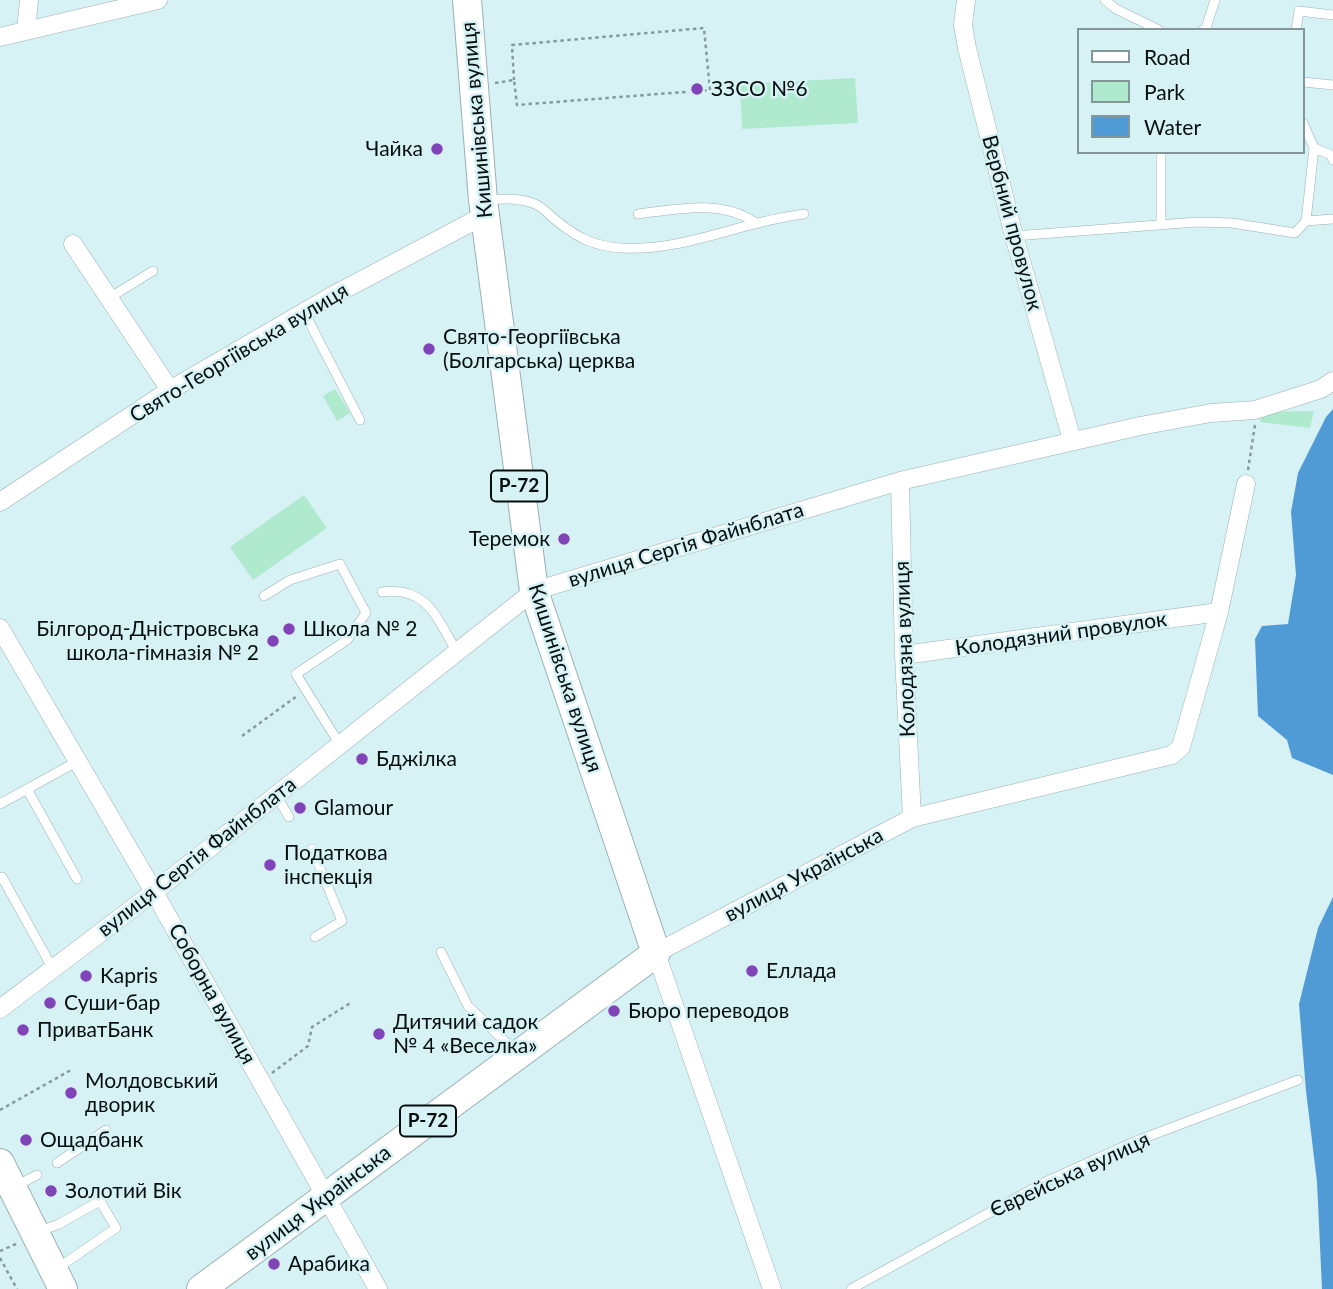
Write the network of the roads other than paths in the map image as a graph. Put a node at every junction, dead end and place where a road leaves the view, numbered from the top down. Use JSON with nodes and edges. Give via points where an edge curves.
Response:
{"nodes":[{"id":1,"x":29,"y":0,"type":"edge"},
{"id":2,"x":158,"y":0,"type":"edge"},
{"id":3,"x":467,"y":0,"type":"edge"},
{"id":4,"x":1105,"y":0,"type":"edge"},
{"id":5,"x":1215,"y":0,"type":"edge"},
{"id":6,"x":965,"y":2,"type":"edge"},
{"id":7,"x":1333,"y":15,"type":"edge"},
{"id":8,"x":1155,"y":28,"type":"edge"},
{"id":9,"x":1206,"y":28,"type":"edge"},
{"id":10,"x":1296,"y":28,"type":"edge"},
{"id":11,"x":26,"y":32,"type":"junction"},
{"id":12,"x":0,"y":37,"type":"edge"},
{"id":13,"x":1305,"y":82,"type":"edge"},
{"id":14,"x":1333,"y":85,"type":"edge"},
{"id":15,"x":1305,"y":128,"type":"edge"},
{"id":16,"x":1314,"y":148,"type":"junction"},
{"id":17,"x":1161,"y":154,"type":"edge"},
{"id":18,"x":1333,"y":159,"type":"edge"},
{"id":19,"x":484,"y":207,"type":"junction"},
{"id":20,"x":804,"y":214,"type":"dead end"},
{"id":21,"x":638,"y":215,"type":"dead end"},
{"id":22,"x":1333,"y":219,"type":"edge"},
{"id":23,"x":1306,"y":221,"type":"junction"},
{"id":24,"x":756,"y":223,"type":"junction"},
{"id":25,"x":1161,"y":225,"type":"junction"},
{"id":26,"x":1014,"y":236,"type":"junction"},
{"id":27,"x":74,"y":244,"type":"dead end"},
{"id":28,"x":153,"y":271,"type":"dead end"},
{"id":29,"x":109,"y":298,"type":"junction"},
{"id":30,"x":304,"y":312,"type":"junction"},
{"id":31,"x":1333,"y":381,"type":"edge"},
{"id":32,"x":170,"y":390,"type":"junction"},
{"id":33,"x":360,"y":420,"type":"dead end"},
{"id":34,"x":1072,"y":440,"type":"junction"},
{"id":35,"x":900,"y":481,"type":"junction"},
{"id":36,"x":1246,"y":484,"type":"road end"},
{"id":37,"x":0,"y":502,"type":"edge"},
{"id":38,"x":534,"y":591,"type":"junction"},
{"id":39,"x":382,"y":592,"type":"dead end"},
{"id":40,"x":264,"y":596,"type":"dead end"},
{"id":41,"x":1219,"y":612,"type":"junction"},
{"id":42,"x":0,"y":628,"type":"edge"},
{"id":43,"x":457,"y":652,"type":"junction"},
{"id":44,"x":904,"y":655,"type":"junction"},
{"id":45,"x":340,"y":745,"type":"junction"},
{"id":46,"x":78,"y":761,"type":"junction"},
{"id":47,"x":27,"y":789,"type":"junction"},
{"id":48,"x":276,"y":795,"type":"junction"},
{"id":49,"x":0,"y":804,"type":"edge"},
{"id":50,"x":289,"y":817,"type":"dead end"},
{"id":51,"x":912,"y":818,"type":"junction"},
{"id":52,"x":312,"y":849,"type":"dead end"},
{"id":53,"x":0,"y":879,"type":"edge"},
{"id":54,"x":77,"y":879,"type":"dead end"},
{"id":55,"x":154,"y":892,"type":"junction"},
{"id":56,"x":315,"y":937,"type":"dead end"},
{"id":57,"x":441,"y":952,"type":"dead end"},
{"id":58,"x":656,"y":953,"type":"junction"},
{"id":59,"x":53,"y":969,"type":"junction"},
{"id":60,"x":0,"y":1009,"type":"edge"},
{"id":61,"x":518,"y":1055,"type":"junction"},
{"id":62,"x":1298,"y":1080,"type":"dead end"},
{"id":63,"x":106,"y":1130,"type":"dead end"},
{"id":64,"x":0,"y":1163,"type":"edge"},
{"id":65,"x":57,"y":1163,"type":"dead end"},
{"id":66,"x":326,"y":1196,"type":"junction"},
{"id":67,"x":28,"y":1238,"type":"junction"},
{"id":68,"x":58,"y":1280,"type":"edge"},
{"id":69,"x":201,"y":1289,"type":"edge"},
{"id":70,"x":378,"y":1289,"type":"edge"},
{"id":71,"x":772,"y":1289,"type":"edge"},
{"id":72,"x":851,"y":1289,"type":"edge"}],
"edges":[{"from":1,"to":11,"type":"street"},
{"from":2,"to":11,"type":"street"},
{"from":3,"to":19,"type":"main road","name":"Кишинівська вулиця","number":"Р-72"},
{"from":4,"to":8,"type":"lane"},
{"from":5,"to":9,"type":"lane"},
{"from":6,"to":26,"type":"street","name":"Вербний провулок","via":[[967,48]]},
{"from":7,"to":10,"type":"lane","via":[[1298,11]]},
{"from":11,"to":12,"type":"street"},
{"from":13,"to":14,"type":"lane"},
{"from":15,"to":16,"type":"lane"},
{"from":16,"to":18,"type":"lane"},
{"from":16,"to":23,"type":"lane"},
{"from":17,"to":25,"type":"lane"},
{"from":19,"to":24,"type":"lane","via":[[511,199],[537,204],[585,242],[621,248],[683,243]]},
{"from":19,"to":30,"type":"street","name":"Свято-Георгіївська вулиця","via":[[465,224]]},
{"from":19,"to":38,"type":"main road","name":"Кишинівська вулиця","number":"Р-72"},
{"from":20,"to":24,"type":"lane"},
{"from":21,"to":24,"type":"lane","via":[[715,208],[740,212]]},
{"from":22,"to":23,"type":"lane"},
{"from":23,"to":25,"type":"lane","via":[[1295,233],[1232,223]]},
{"from":25,"to":26,"type":"lane"},
{"from":26,"to":34,"type":"street","name":"Вербний провулок"},
{"from":27,"to":29,"type":"street"},
{"from":28,"to":29,"type":"lane"},
{"from":29,"to":32,"type":"street"},
{"from":30,"to":32,"type":"street","name":"Свято-Георгіївська вулиця"},
{"from":30,"to":33,"type":"lane"},
{"from":31,"to":34,"type":"street","name":"вулиця Сергія Файнблата","via":[[1255,410],[1212,413]]},
{"from":32,"to":37,"type":"street","name":"Свято-Георгіївська вулиця"},
{"from":34,"to":35,"type":"street","name":"вулиця Сергія Файнблата"},
{"from":35,"to":38,"type":"street","name":"вулиця Сергія Файнблата"},
{"from":35,"to":44,"type":"street","name":"Колодязна вулиця"},
{"from":36,"to":41,"type":"street","name":"вулиця Українська"},
{"from":38,"to":43,"type":"street","name":"вулиця Сергія Файнблата"},
{"from":38,"to":58,"type":"main road","name":"Кишинівська вулиця","number":"Р-72"},
{"from":39,"to":43,"type":"lane","via":[[395,590],[422,598]]},
{"from":40,"to":45,"type":"lane","via":[[290,580],[340,564],[366,613],[347,640],[296,674]]},
{"from":41,"to":44,"type":"street","name":"Колодязний провулок"},
{"from":41,"to":51,"type":"street","name":"вулиця Українська","via":[[1181,747],[1172,755]]},
{"from":42,"to":46,"type":"street","name":"Соборна вулиця"},
{"from":43,"to":45,"type":"street","name":"вулиця Сергія Файнблата"},
{"from":44,"to":51,"type":"street","name":"Колодязна вулиця"},
{"from":45,"to":48,"type":"street","name":"вулиця Сергія Файнблата"},
{"from":46,"to":47,"type":"lane"},
{"from":46,"to":55,"type":"street","name":"Соборна вулиця"},
{"from":47,"to":49,"type":"lane"},
{"from":47,"to":54,"type":"lane"},
{"from":48,"to":50,"type":"lane"},
{"from":48,"to":55,"type":"street","name":"вулиця Сергія Файнблата"},
{"from":51,"to":58,"type":"street","name":"вулиця Українська"},
{"from":52,"to":56,"type":"lane","via":[[342,920]]},
{"from":53,"to":59,"type":"lane"},
{"from":55,"to":59,"type":"street","name":"вулиця Сергія Файнблата"},
{"from":55,"to":66,"type":"street","name":"Соборна вулиця"},
{"from":57,"to":61,"type":"lane","via":[[468,1006]]},
{"from":58,"to":61,"type":"main road","name":"вулиця Українська","number":"Р-72"},
{"from":58,"to":71,"type":"street","name":"Кишинівська вулиця"},
{"from":59,"to":60,"type":"street","name":"вулиця Сергія Файнблата"},
{"from":61,"to":66,"type":"main road","name":"вулиця Українська","number":"Р-72"},
{"from":62,"to":72,"type":"lane","name":"Єврейська вулиця","via":[[1136,1141],[1056,1177]]},
{"from":63,"to":65,"type":"lane"},
{"from":64,"to":67,"type":"main road","via":[[25,1181]]},
{"from":66,"to":69,"type":"main road","name":"вулиця Українська","number":"Р-72"},
{"from":66,"to":70,"type":"street","name":"Соборна вулиця"},
{"from":67,"to":68,"type":"main road"},
{"from":67,"to":68,"type":"lane","via":[[100,1200],[116,1228]]}]}
